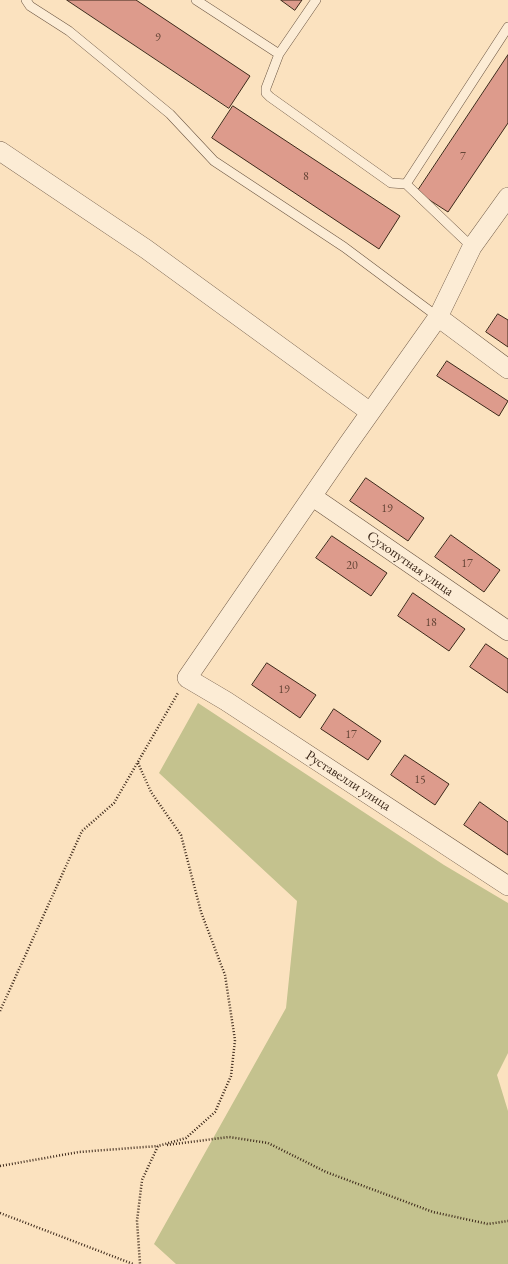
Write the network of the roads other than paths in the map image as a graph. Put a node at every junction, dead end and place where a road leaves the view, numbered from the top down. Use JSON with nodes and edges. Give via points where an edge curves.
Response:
{"nodes":[{"id":1,"x":26,"y":0,"type":"edge"},
{"id":2,"x":196,"y":0,"type":"edge"},
{"id":3,"x":316,"y":0,"type":"edge"},
{"id":4,"x":508,"y":27,"type":"edge"},
{"id":5,"x":279,"y":54,"type":"junction"},
{"id":6,"x":0,"y":151,"type":"edge"},
{"id":7,"x":406,"y":184,"type":"junction"},
{"id":8,"x":508,"y":197,"type":"edge"},
{"id":9,"x":472,"y":247,"type":"junction"},
{"id":10,"x":438,"y":316,"type":"junction"},
{"id":11,"x":508,"y":369,"type":"edge"},
{"id":12,"x":370,"y":412,"type":"junction"},
{"id":13,"x":313,"y":497,"type":"junction"},
{"id":14,"x":508,"y":631,"type":"edge"},
{"id":15,"x":508,"y":886,"type":"edge"}],
"edges":[{"from":1,"to":10,"type":"lane","via":[[30,6],[69,31],[170,114],[214,161],[344,247]]},
{"from":2,"to":5,"type":"lane"},
{"from":3,"to":5,"type":"lane"},
{"from":4,"to":7,"type":"lane"},
{"from":5,"to":7,"type":"lane","via":[[266,93],[391,183]]},
{"from":6,"to":12,"type":"street","via":[[146,249]]},
{"from":7,"to":9,"type":"lane"},
{"from":8,"to":9,"type":"street"},
{"from":9,"to":10,"type":"street"},
{"from":10,"to":11,"type":"street"},
{"from":10,"to":12,"type":"street"},
{"from":12,"to":13,"type":"street"},
{"from":13,"to":14,"type":"street","name":"Сухопутная улица"},
{"from":13,"to":15,"type":"street","name":"Руставелли улица","via":[[187,678]]}]}
